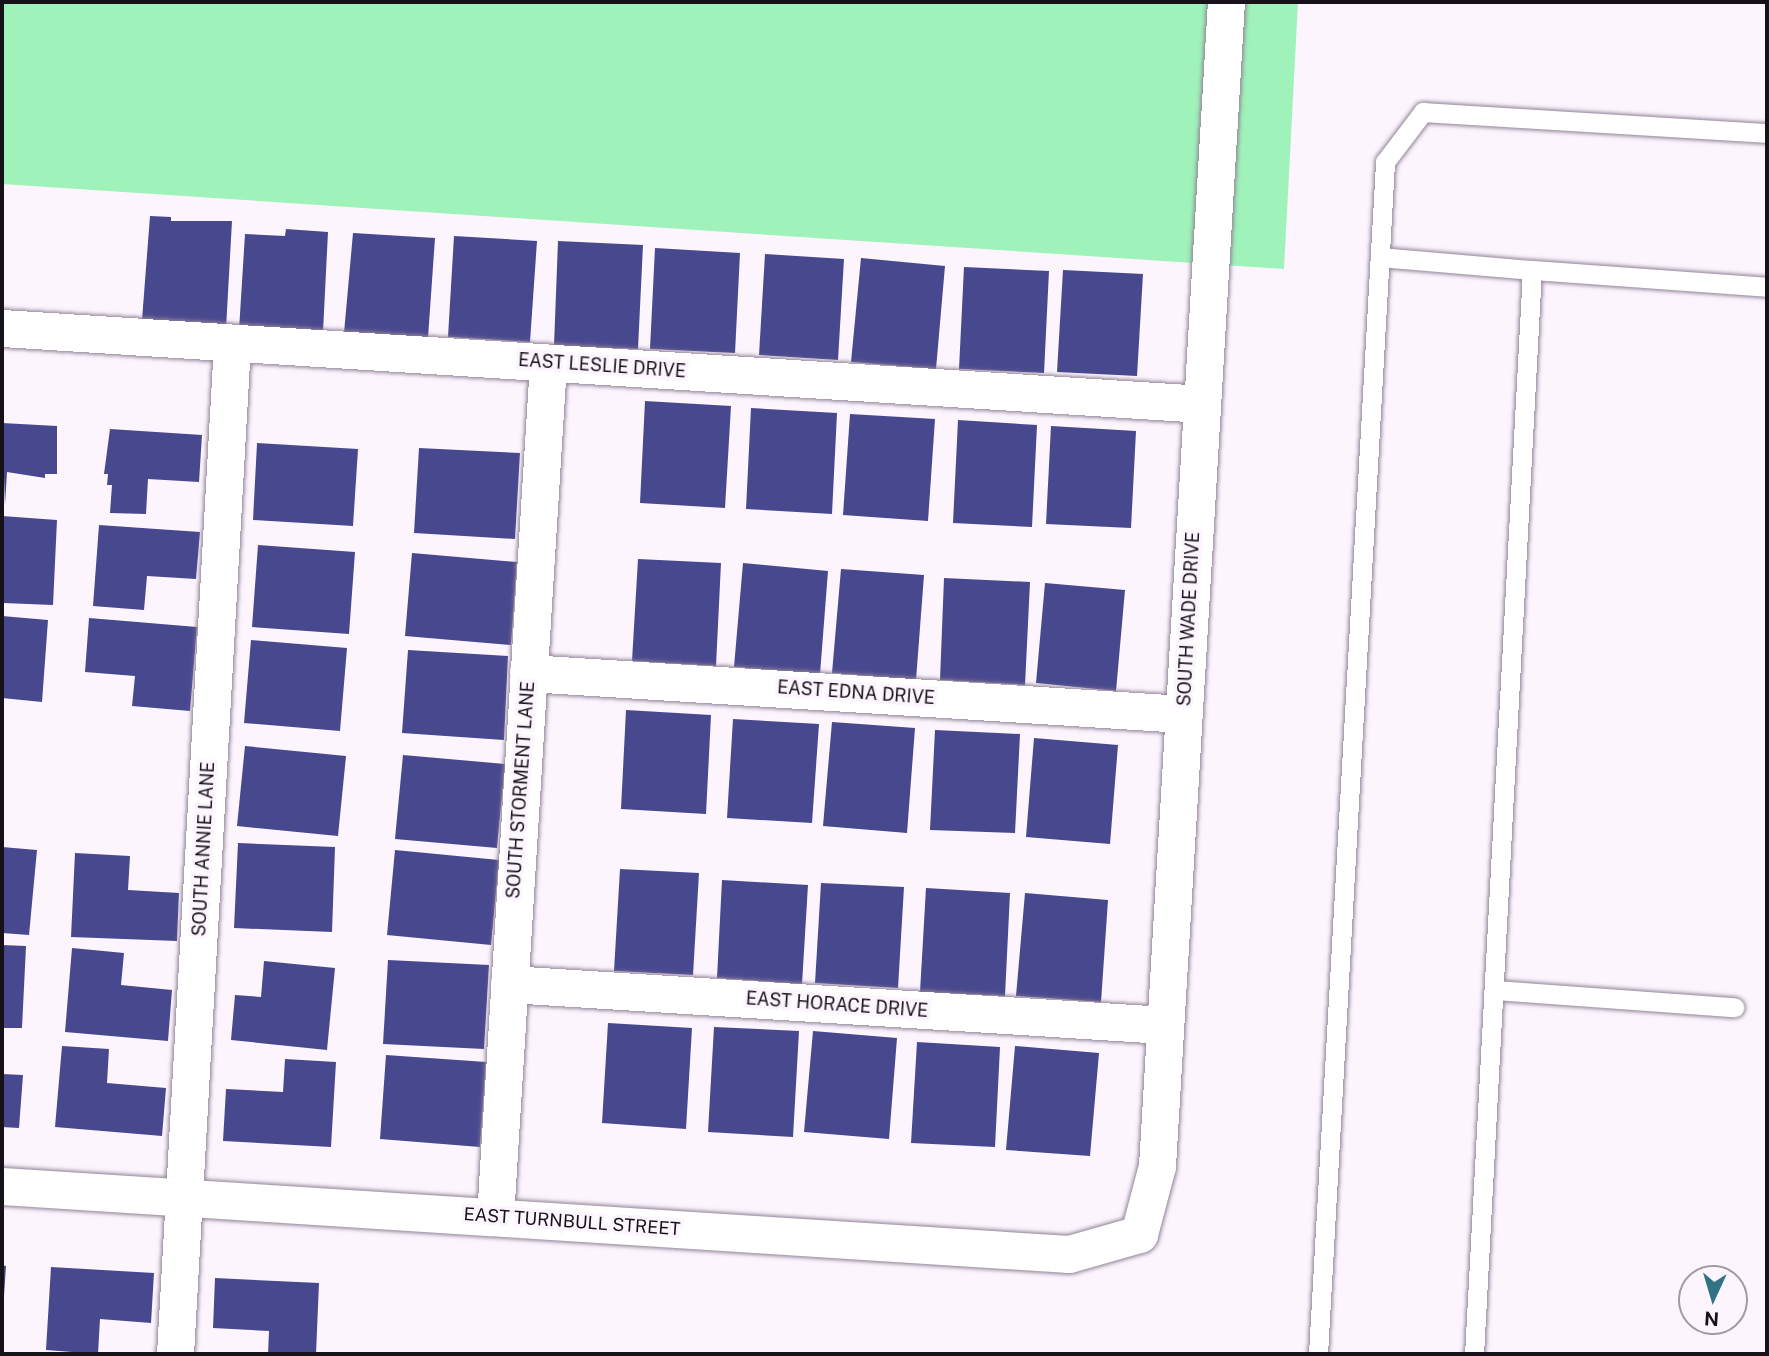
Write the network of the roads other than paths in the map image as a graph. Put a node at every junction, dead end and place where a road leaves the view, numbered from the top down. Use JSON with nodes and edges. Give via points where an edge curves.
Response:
{"nodes":[{"id":1,"x":1226,"y":2,"type":"edge"},
{"id":2,"x":1767,"y":134,"type":"edge"},
{"id":3,"x":1380,"y":257,"type":"junction"},
{"id":4,"x":1532,"y":270,"type":"junction"},
{"id":5,"x":1767,"y":287,"type":"edge"},
{"id":6,"x":2,"y":328,"type":"edge"},
{"id":7,"x":232,"y":343,"type":"junction"},
{"id":8,"x":548,"y":363,"type":"junction"},
{"id":9,"x":1202,"y":404,"type":"junction"},
{"id":10,"x":528,"y":673,"type":"junction"},
{"id":11,"x":1184,"y":714,"type":"junction"},
{"id":12,"x":509,"y":984,"type":"junction"},
{"id":13,"x":1494,"y":990,"type":"junction"},
{"id":14,"x":1734,"y":1007,"type":"dead end"},
{"id":15,"x":1165,"y":1025,"type":"junction"},
{"id":16,"x":2,"y":1186,"type":"edge"},
{"id":17,"x":184,"y":1198,"type":"junction"},
{"id":18,"x":495,"y":1217,"type":"junction"},
{"id":19,"x":1139,"y":1234,"type":"joint"},
{"id":20,"x":174,"y":1354,"type":"edge"},
{"id":21,"x":1318,"y":1354,"type":"edge"},
{"id":22,"x":1474,"y":1354,"type":"edge"}],
"edges":[{"from":1,"to":9,"type":"street","name":"SOUTH WADE DRIVE"},
{"from":2,"to":3,"type":"lane","via":[[1423,112],[1385,162]]},
{"from":3,"to":4,"type":"lane"},
{"from":3,"to":21,"type":"lane"},
{"from":4,"to":5,"type":"lane"},
{"from":4,"to":13,"type":"lane"},
{"from":6,"to":7,"type":"street","name":"EAST LESLIE DRIVE"},
{"from":7,"to":8,"type":"street","name":"EAST LESLIE DRIVE"},
{"from":7,"to":17,"type":"street","name":"SOUTH ANNIE LANE"},
{"from":8,"to":9,"type":"street","name":"EAST LESLIE DRIVE"},
{"from":8,"to":10,"type":"street","name":"SOUTH STORMENT LANE"},
{"from":9,"to":11,"type":"street","name":"SOUTH WADE DRIVE"},
{"from":10,"to":11,"type":"street","name":"EAST EDNA DRIVE"},
{"from":10,"to":12,"type":"street","name":"SOUTH STORMENT LANE"},
{"from":11,"to":15,"type":"street","name":"SOUTH WADE DRIVE"},
{"from":12,"to":15,"type":"street","name":"EAST HORACE DRIVE"},
{"from":12,"to":18,"type":"street","name":"SOUTH STORMENT LANE"},
{"from":13,"to":14,"type":"lane"},
{"from":13,"to":22,"type":"lane"},
{"from":15,"to":19,"type":"street","name":"SOUTH WADE DRIVE","via":[[1157,1166]]},
{"from":16,"to":17,"type":"street","name":"EAST TURNBULL STREET"},
{"from":17,"to":18,"type":"street","name":"EAST TURNBULL STREET"},
{"from":17,"to":20,"type":"street","name":"SOUTH ANNIE LANE"},
{"from":18,"to":19,"type":"street","name":"EAST TURNBULL STREET","via":[[1069,1254]]}]}
